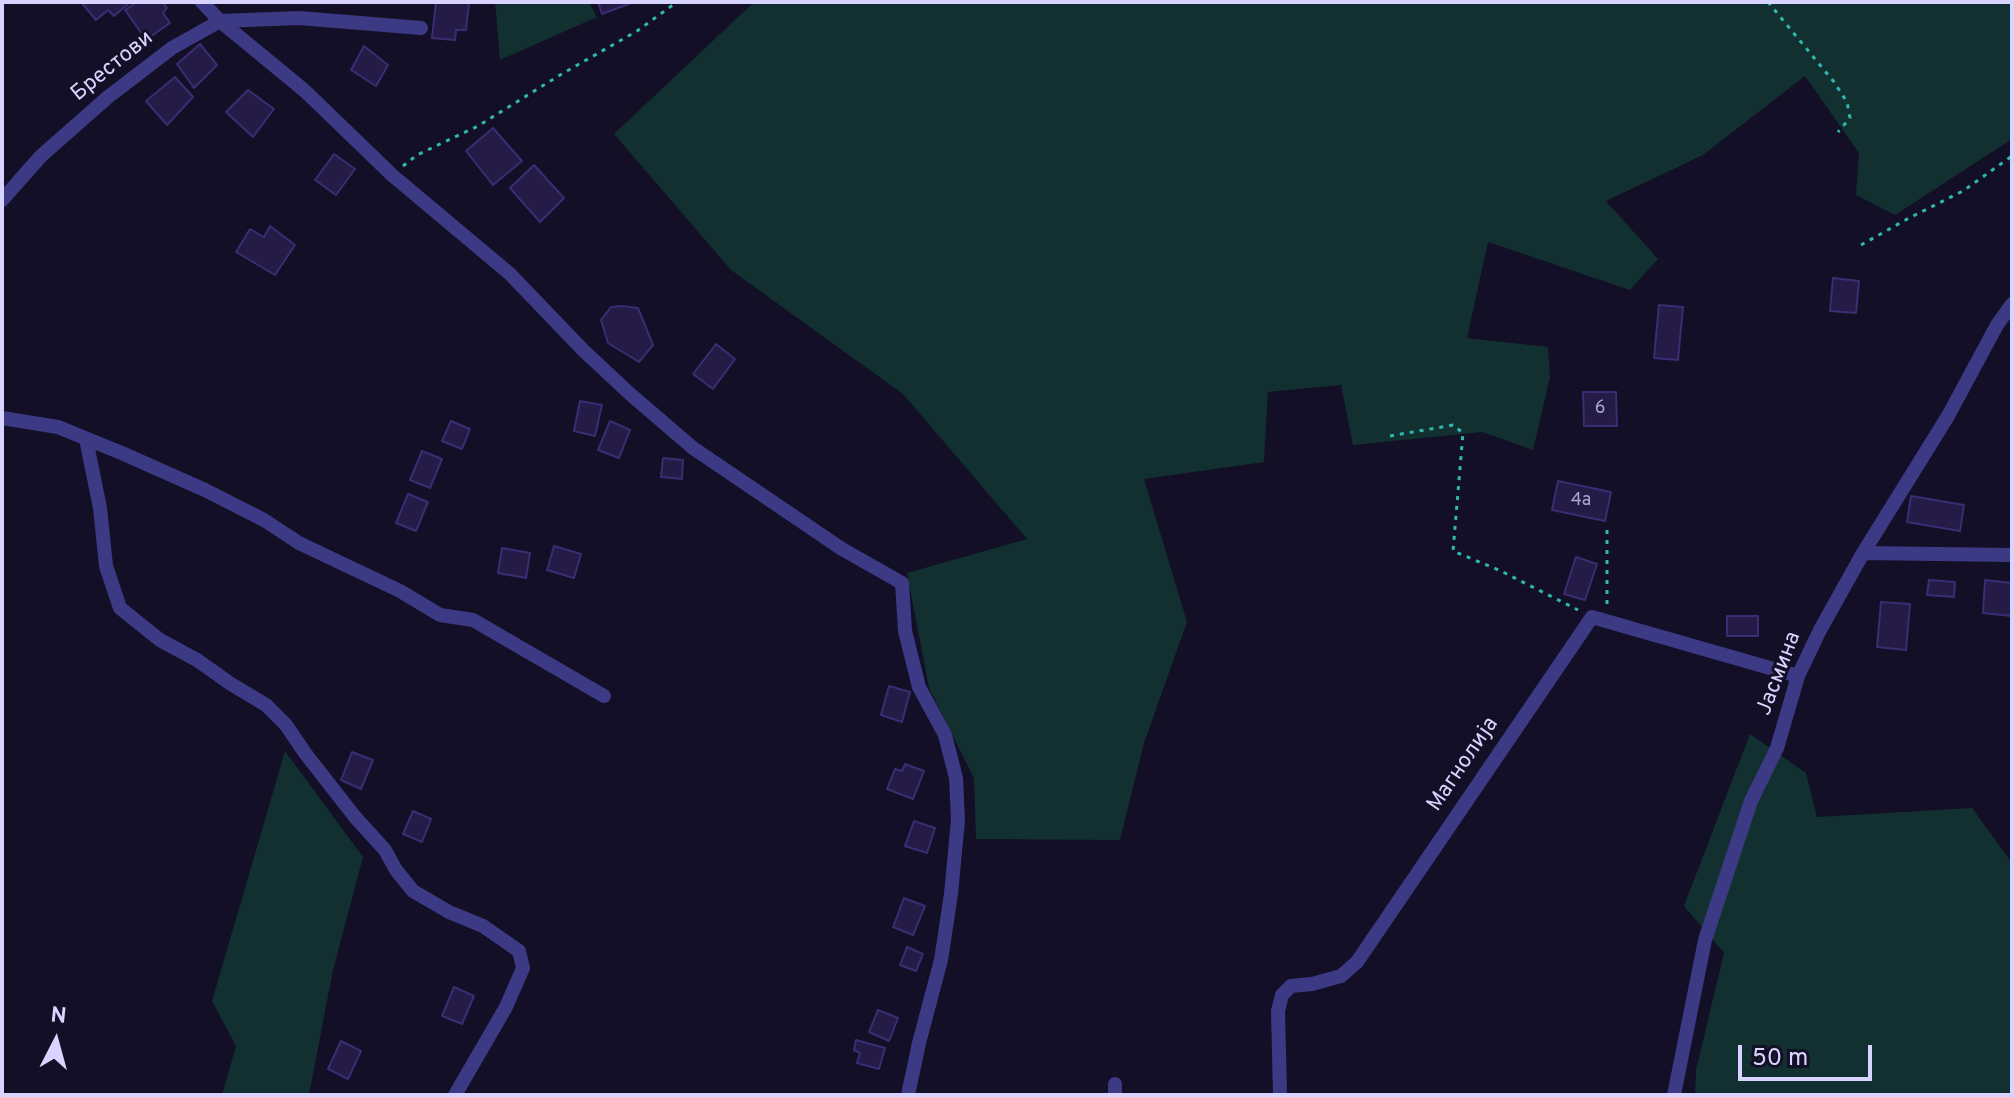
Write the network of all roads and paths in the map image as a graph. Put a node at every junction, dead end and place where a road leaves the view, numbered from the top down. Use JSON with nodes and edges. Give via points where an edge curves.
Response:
{"nodes":[{"id":1,"x":202,"y":2,"type":"edge"},
{"id":2,"x":677,"y":2,"type":"edge"},
{"id":3,"x":1768,"y":2,"type":"edge"},
{"id":4,"x":220,"y":21,"type":"junction"},
{"id":5,"x":421,"y":28,"type":"dead end"},
{"id":6,"x":1838,"y":132,"type":"dead end"},
{"id":7,"x":2012,"y":156,"type":"edge"},
{"id":8,"x":392,"y":175,"type":"junction"},
{"id":9,"x":2,"y":200,"type":"edge"},
{"id":10,"x":1861,"y":245,"type":"dead end"},
{"id":11,"x":2012,"y":304,"type":"edge"},
{"id":12,"x":2,"y":418,"type":"edge"},
{"id":13,"x":1390,"y":436,"type":"dead end"},
{"id":14,"x":86,"y":439,"type":"junction"},
{"id":15,"x":1607,"y":527,"type":"dead end"},
{"id":16,"x":1863,"y":553,"type":"junction"},
{"id":17,"x":2012,"y":555,"type":"edge"},
{"id":18,"x":1592,"y":617,"type":"junction"},
{"id":19,"x":1607,"y":622,"type":"junction"},
{"id":20,"x":1798,"y":676,"type":"junction"},
{"id":21,"x":604,"y":696,"type":"dead end"},
{"id":22,"x":455,"y":1095,"type":"edge"},
{"id":23,"x":908,"y":1095,"type":"edge"},
{"id":24,"x":1280,"y":1095,"type":"edge"},
{"id":25,"x":1674,"y":1095,"type":"edge"}],
"edges":[{"from":1,"to":4,"type":"street"},
{"from":2,"to":8,"type":"path","via":[[478,126],[417,155]]},
{"from":3,"to":6,"type":"path","via":[[1847,102],[1850,118]]},
{"from":4,"to":5,"type":"street","name":"Брестови","via":[[299,18]]},
{"from":4,"to":8,"type":"street","via":[[305,91]]},
{"from":4,"to":9,"type":"street","name":"Брестови","via":[[172,48],[108,97],[41,156]]},
{"from":7,"to":10,"type":"path","via":[[1963,191]]},
{"from":8,"to":23,"type":"street","via":[[510,274],[583,350],[693,448],[902,583],[905,631],[919,687],[945,735],[956,778],[958,820],[941,960]]},
{"from":11,"to":16,"type":"street","name":"Јасмина"},
{"from":12,"to":14,"type":"street","via":[[58,427]]},
{"from":13,"to":18,"type":"path","via":[[1453,425],[1463,433],[1453,551]]},
{"from":14,"to":21,"type":"street","via":[[253,514],[440,615],[473,620]]},
{"from":14,"to":22,"type":"street","via":[[106,566],[120,608],[160,640],[266,705],[413,891],[483,926],[519,951],[523,968],[506,1007]]},
{"from":15,"to":19,"type":"path"},
{"from":16,"to":17,"type":"street"},
{"from":16,"to":20,"type":"street","name":"Јасмина"},
{"from":18,"to":19,"type":"street"},
{"from":18,"to":24,"type":"street","name":"Магнолија","via":[[1357,962],[1341,976],[1291,986],[1282,995]]},
{"from":19,"to":20,"type":"street"},
{"from":20,"to":25,"type":"street","name":"Јасмина","via":[[1777,748],[1751,801],[1705,940]]}]}
